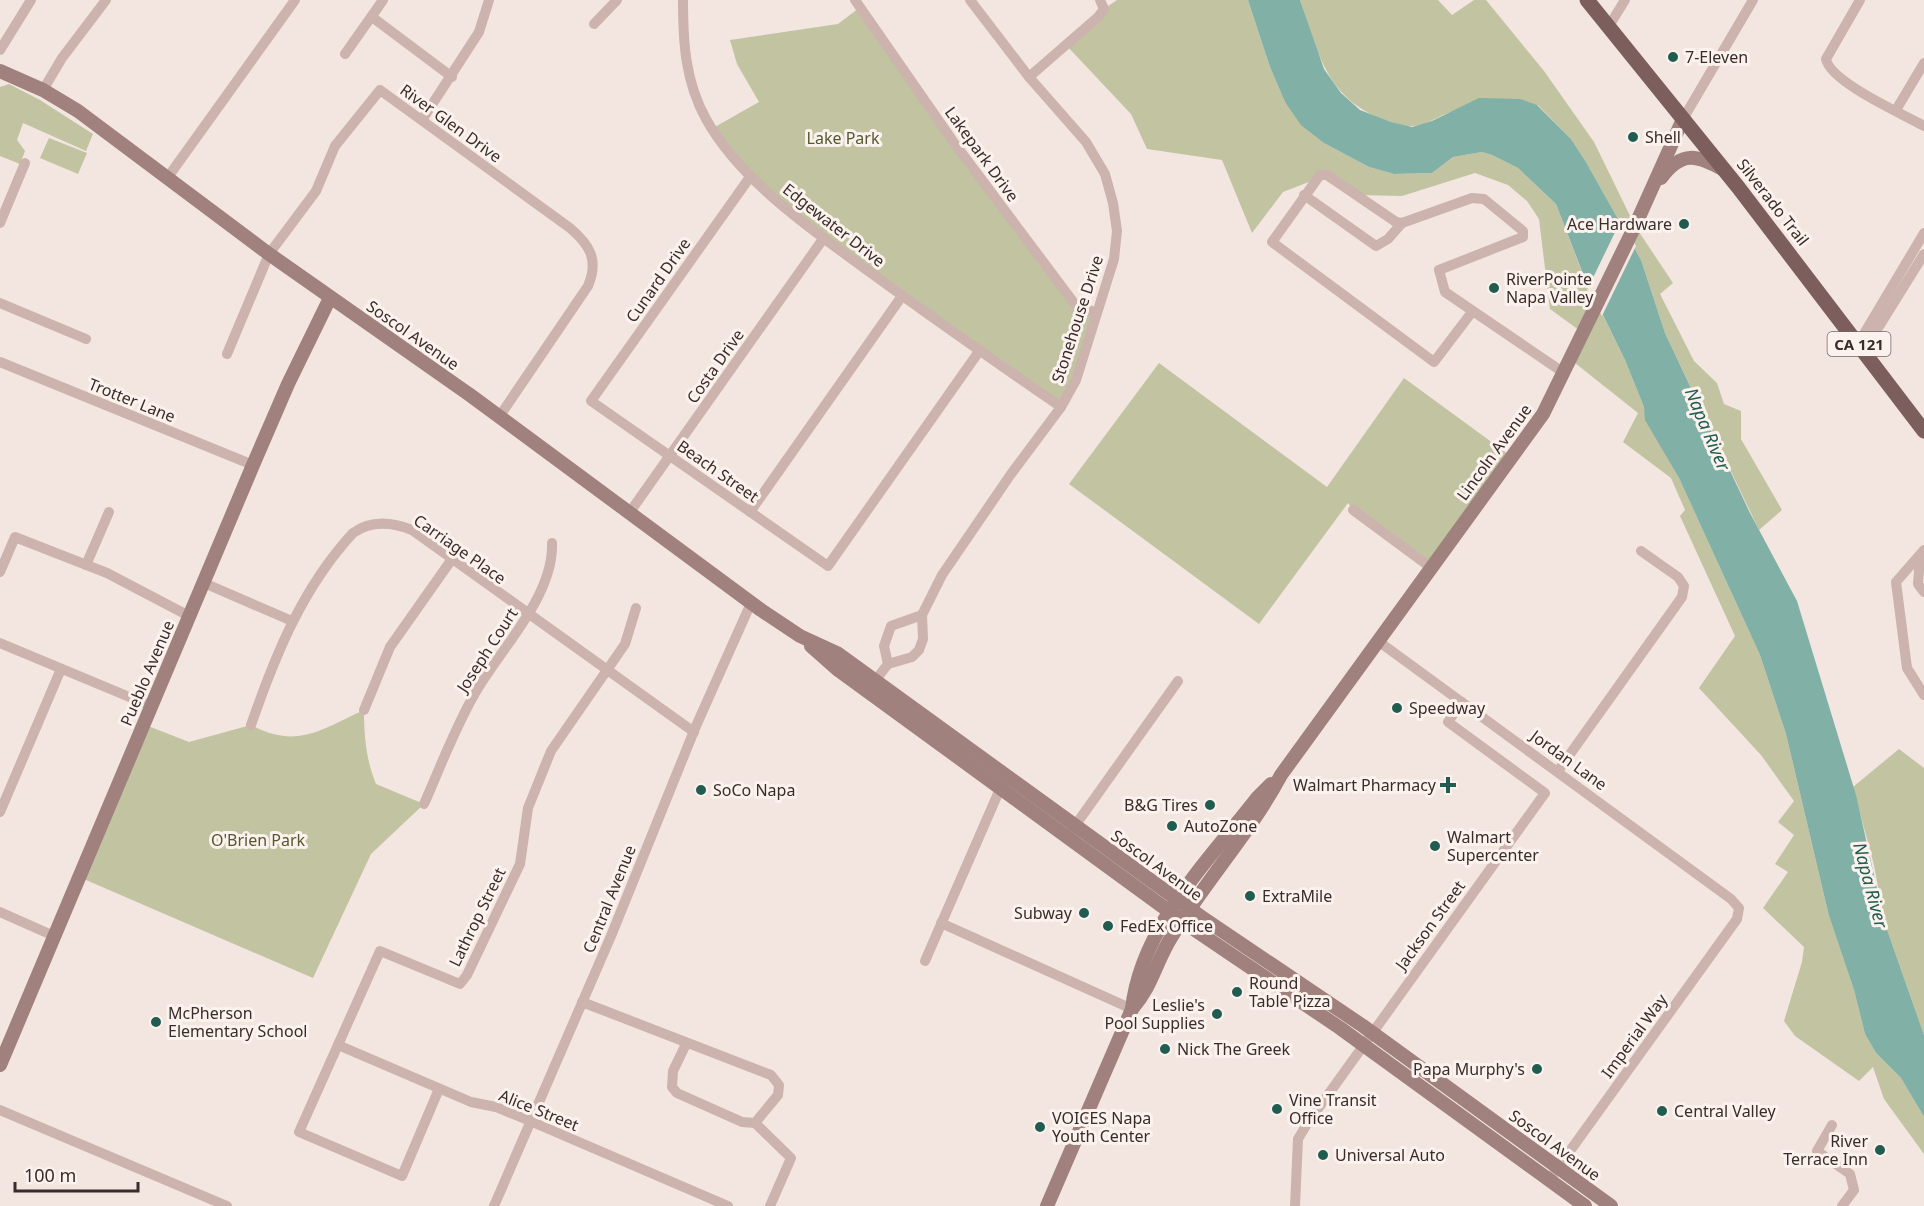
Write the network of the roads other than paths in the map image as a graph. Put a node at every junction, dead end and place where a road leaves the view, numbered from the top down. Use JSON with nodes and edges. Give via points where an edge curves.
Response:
{"nodes":[{"id":1,"x":31,"y":0,"type":"edge"},
{"id":2,"x":106,"y":0,"type":"edge"},
{"id":3,"x":295,"y":0,"type":"edge"},
{"id":4,"x":383,"y":0,"type":"edge"},
{"id":5,"x":489,"y":0,"type":"edge"},
{"id":6,"x":617,"y":0,"type":"edge"},
{"id":7,"x":683,"y":0,"type":"edge"},
{"id":8,"x":855,"y":0,"type":"edge"},
{"id":9,"x":970,"y":0,"type":"edge"},
{"id":10,"x":1100,"y":0,"type":"edge"},
{"id":11,"x":1587,"y":0,"type":"edge"},
{"id":12,"x":1625,"y":0,"type":"edge"},
{"id":13,"x":1753,"y":0,"type":"edge"},
{"id":14,"x":1860,"y":0,"type":"edge"},
{"id":15,"x":372,"y":17,"type":"junction"},
{"id":16,"x":594,"y":24,"type":"dead end"},
{"id":17,"x":1609,"y":26,"type":"junction"},
{"id":18,"x":0,"y":50,"type":"edge"},
{"id":19,"x":345,"y":54,"type":"dead end"},
{"id":20,"x":1924,"y":63,"type":"edge"},
{"id":21,"x":0,"y":71,"type":"edge"},
{"id":22,"x":452,"y":77,"type":"junction"},
{"id":23,"x":1029,"y":77,"type":"junction"},
{"id":24,"x":43,"y":90,"type":"junction"},
{"id":25,"x":1896,"y":110,"type":"junction"},
{"id":26,"x":1683,"y":119,"type":"junction"},
{"id":27,"x":422,"y":120,"type":"junction"},
{"id":28,"x":1924,"y":126,"type":"edge"},
{"id":29,"x":25,"y":163,"type":"dead end"},
{"id":30,"x":1726,"y":171,"type":"junction"},
{"id":31,"x":168,"y":177,"type":"junction"},
{"id":32,"x":750,"y":177,"type":"junction"},
{"id":33,"x":1304,"y":195,"type":"junction"},
{"id":34,"x":1649,"y":195,"type":"junction"},
{"id":35,"x":0,"y":223,"type":"edge"},
{"id":36,"x":1402,"y":223,"type":"junction"},
{"id":37,"x":1924,"y":233,"type":"edge"},
{"id":38,"x":824,"y":238,"type":"junction"},
{"id":39,"x":269,"y":254,"type":"junction"},
{"id":40,"x":1924,"y":254,"type":"edge"},
{"id":41,"x":902,"y":296,"type":"junction"},
{"id":42,"x":330,"y":297,"type":"junction"},
{"id":43,"x":0,"y":303,"type":"edge"},
{"id":44,"x":1472,"y":312,"type":"junction"},
{"id":45,"x":1096,"y":313,"type":"junction"},
{"id":46,"x":86,"y":339,"type":"dead end"},
{"id":47,"x":1862,"y":341,"type":"junction"},
{"id":48,"x":980,"y":350,"type":"junction"},
{"id":49,"x":227,"y":354,"type":"dead end"},
{"id":50,"x":0,"y":362,"type":"edge"},
{"id":51,"x":1564,"y":373,"type":"junction"},
{"id":52,"x":591,"y":401,"type":"joint"},
{"id":53,"x":1061,"y":407,"type":"junction"},
{"id":54,"x":499,"y":417,"type":"junction"},
{"id":55,"x":1924,"y":431,"type":"edge"},
{"id":56,"x":670,"y":456,"type":"junction"},
{"id":57,"x":253,"y":465,"type":"junction"},
{"id":58,"x":1353,"y":510,"type":"dead end"},
{"id":59,"x":109,"y":512,"type":"dead end"},
{"id":60,"x":630,"y":512,"type":"junction"},
{"id":61,"x":750,"y":512,"type":"junction"},
{"id":62,"x":0,"y":538,"type":"edge"},
{"id":63,"x":13,"y":541,"type":"junction"},
{"id":64,"x":552,"y":543,"type":"dead end"},
{"id":65,"x":1641,"y":551,"type":"dead end"},
{"id":66,"x":1922,"y":553,"type":"edge"},
{"id":67,"x":452,"y":559,"type":"junction"},
{"id":68,"x":86,"y":565,"type":"junction"},
{"id":69,"x":1431,"y":567,"type":"junction"},
{"id":70,"x":0,"y":572,"type":"edge"},
{"id":71,"x":204,"y":583,"type":"junction"},
{"id":72,"x":1924,"y":592,"type":"edge"},
{"id":73,"x":751,"y":603,"type":"junction"},
{"id":74,"x":636,"y":608,"type":"dead end"},
{"id":75,"x":528,"y":615,"type":"junction"},
{"id":76,"x":922,"y":615,"type":"junction"},
{"id":77,"x":189,"y":616,"type":"junction"},
{"id":78,"x":292,"y":621,"type":"junction"},
{"id":79,"x":1377,"y":641,"type":"junction"},
{"id":80,"x":0,"y":644,"type":"edge"},
{"id":81,"x":888,"y":664,"type":"junction"},
{"id":82,"x":61,"y":669,"type":"junction"},
{"id":83,"x":608,"y":671,"type":"junction"},
{"id":84,"x":1178,"y":681,"type":"dead end"},
{"id":85,"x":871,"y":686,"type":"junction"},
{"id":86,"x":1924,"y":695,"type":"edge"},
{"id":87,"x":1462,"y":702,"type":"junction"},
{"id":88,"x":151,"y":706,"type":"junction"},
{"id":89,"x":364,"y":710,"type":"dead end"},
{"id":90,"x":251,"y":725,"type":"dead end"},
{"id":91,"x":694,"y":732,"type":"junction"},
{"id":92,"x":1558,"y":771,"type":"junction"},
{"id":93,"x":1281,"y":774,"type":"junction"},
{"id":94,"x":1003,"y":782,"type":"junction"},
{"id":95,"x":424,"y":804,"type":"dead end"},
{"id":96,"x":0,"y":812,"type":"edge"},
{"id":97,"x":1071,"y":831,"type":"junction"},
{"id":98,"x":1174,"y":906,"type":"junction"},
{"id":99,"x":1739,"y":908,"type":"joint"},
{"id":100,"x":0,"y":912,"type":"edge"},
{"id":101,"x":1186,"y":915,"type":"junction"},
{"id":102,"x":941,"y":923,"type":"junction"},
{"id":103,"x":54,"y":936,"type":"junction"},
{"id":104,"x":925,"y":961,"type":"dead end"},
{"id":105,"x":582,"y":1002,"type":"junction"},
{"id":106,"x":1132,"y":1009,"type":"junction"},
{"id":107,"x":1371,"y":1032,"type":"junction"},
{"id":108,"x":686,"y":1044,"type":"junction"},
{"id":109,"x":1362,"y":1044,"type":"junction"},
{"id":110,"x":338,"y":1045,"type":"junction"},
{"id":111,"x":0,"y":1065,"type":"edge"},
{"id":112,"x":439,"y":1089,"type":"junction"},
{"id":113,"x":0,"y":1110,"type":"edge"},
{"id":114,"x":530,"y":1121,"type":"junction"},
{"id":115,"x":755,"y":1124,"type":"junction"},
{"id":116,"x":1832,"y":1125,"type":"dead end"},
{"id":117,"x":1558,"y":1167,"type":"junction"},
{"id":118,"x":1549,"y":1180,"type":"junction"},
{"id":119,"x":227,"y":1206,"type":"edge"},
{"id":120,"x":494,"y":1206,"type":"edge"},
{"id":121,"x":728,"y":1206,"type":"edge"},
{"id":122,"x":770,"y":1206,"type":"edge"},
{"id":123,"x":1047,"y":1206,"type":"edge"},
{"id":124,"x":1295,"y":1206,"type":"edge"},
{"id":125,"x":1585,"y":1206,"type":"edge"},
{"id":126,"x":1611,"y":1206,"type":"edge"},
{"id":127,"x":1842,"y":1206,"type":"edge"}],
"edges":[{"from":1,"to":18,"type":"street"},
{"from":2,"to":24,"type":"street"},
{"from":3,"to":31,"type":"street"},
{"from":4,"to":15,"type":"street"},
{"from":5,"to":22,"type":"street","via":[[479,33]]},
{"from":6,"to":16,"type":"street"},
{"from":7,"to":32,"type":"street","name":"Edgewater Drive","via":[[683,51],[692,88],[706,120]]},
{"from":8,"to":45,"type":"street","name":"Lakepark Drive","via":[[1074,303]]},
{"from":9,"to":23,"type":"street","name":"Stonehouse Drive"},
{"from":10,"to":23,"type":"street","via":[[1104,9],[1098,17]]},
{"from":11,"to":17,"type":"main road","name":"Silverado Trail","number":"CA 121"},
{"from":12,"to":17,"type":"street"},
{"from":13,"to":26,"type":"street"},
{"from":14,"to":25,"type":"street","via":[[1826,58],[1827,64],[1843,80]]},
{"from":15,"to":19,"type":"street"},
{"from":15,"to":22,"type":"street"},
{"from":17,"to":26,"type":"main road","name":"Silverado Trail","number":"CA 121"},
{"from":20,"to":25,"type":"street"},
{"from":21,"to":24,"type":"main road","name":"Soscol Avenue"},
{"from":22,"to":27,"type":"street"},
{"from":23,"to":45,"type":"street","name":"Stonehouse Drive","via":[[1086,142],[1104,174],[1113,203],[1114,259]]},
{"from":24,"to":31,"type":"main road","name":"Soscol Avenue"},
{"from":25,"to":28,"type":"street"},
{"from":26,"to":30,"type":"main road","name":"Silverado Trail","number":"CA 121"},
{"from":26,"to":34,"type":"main road","name":"Lincoln Avenue"},
{"from":27,"to":39,"type":"street","name":"River Glen Drive","via":[[380,90],[334,146],[316,191]]},
{"from":27,"to":54,"type":"street","name":"River Glen Drive","via":[[570,228],[594,256],[588,286]]},
{"from":29,"to":35,"type":"street"},
{"from":30,"to":34,"type":"main road","via":[[1704,160],[1685,158],[1664,175]]},
{"from":30,"to":47,"type":"main road","name":"Silverado Trail","number":"CA 121"},
{"from":31,"to":39,"type":"main road","name":"Soscol Avenue"},
{"from":32,"to":38,"type":"street","name":"Edgewater Drive"},
{"from":32,"to":52,"type":"street","name":"Cunard Drive"},
{"from":33,"to":36,"type":"street","via":[[1320,175],[1327,175],[1391,221]]},
{"from":33,"to":36,"type":"street","via":[[1376,246]]},
{"from":33,"to":44,"type":"street","via":[[1272,242],[1434,362]]},
{"from":34,"to":51,"type":"main road","name":"Lincoln Avenue"},
{"from":36,"to":44,"type":"street","via":[[1479,198],[1524,234],[1520,240],[1439,270],[1445,292]]},
{"from":37,"to":47,"type":"street"},
{"from":38,"to":41,"type":"street","name":"Edgewater Drive"},
{"from":38,"to":56,"type":"street","name":"Costa Drive"},
{"from":39,"to":42,"type":"main road","name":"Soscol Avenue"},
{"from":39,"to":49,"type":"street","name":"River Glen Drive"},
{"from":40,"to":47,"type":"street","via":[[1871,338]]},
{"from":41,"to":48,"type":"street","name":"Edgewater Drive"},
{"from":41,"to":61,"type":"street"},
{"from":42,"to":54,"type":"main road","name":"Soscol Avenue"},
{"from":42,"to":57,"type":"main road","name":"Pueblo Avenue"},
{"from":43,"to":46,"type":"street"},
{"from":44,"to":51,"type":"street"},
{"from":45,"to":53,"type":"street","name":"Stonehouse Drive","via":[[1076,380]]},
{"from":47,"to":55,"type":"main road","name":"Silverado Trail","number":"CA 121"},
{"from":48,"to":53,"type":"street","name":"Edgewater Drive"},
{"from":48,"to":61,"type":"street","name":"Beach Street","via":[[828,566]]},
{"from":50,"to":57,"type":"street","name":"Trotter Lane"},
{"from":51,"to":69,"type":"main road","name":"Lincoln Avenue","via":[[1531,431]]},
{"from":52,"to":56,"type":"street","name":"Beach Street"},
{"from":53,"to":76,"type":"street","name":"Stonehouse Drive","via":[[963,542]]},
{"from":54,"to":60,"type":"main road","name":"Soscol Avenue"},
{"from":56,"to":60,"type":"street","name":"Costa Drive"},
{"from":56,"to":61,"type":"street","name":"Beach Street"},
{"from":57,"to":71,"type":"main road","name":"Pueblo Avenue"},
{"from":58,"to":69,"type":"street"},
{"from":59,"to":68,"type":"street"},
{"from":60,"to":73,"type":"main road","name":"Soscol Avenue"},
{"from":62,"to":63,"type":"street"},
{"from":63,"to":68,"type":"street"},
{"from":63,"to":70,"type":"street"},
{"from":64,"to":75,"type":"street","name":"Joseph Court","via":[[552,559]]},
{"from":65,"to":92,"type":"street","via":[[1678,577],[1684,586],[1682,597]]},
{"from":66,"to":72,"type":"street","via":[[1918,584]]},
{"from":66,"to":86,"type":"street","via":[[1896,582],[1906,668]]},
{"from":67,"to":75,"type":"street","name":"Carriage Place"},
{"from":67,"to":78,"type":"street","name":"Carriage Place","via":[[412,530],[381,524],[363,526],[345,542]]},
{"from":67,"to":89,"type":"street","via":[[390,647]]},
{"from":68,"to":77,"type":"street"},
{"from":69,"to":79,"type":"main road","name":"Lincoln Avenue"},
{"from":71,"to":77,"type":"main road","name":"Pueblo Avenue"},
{"from":71,"to":78,"type":"street"},
{"from":73,"to":85,"type":"main road","name":"Soscol Avenue","via":[[800,636],[837,653]]},
{"from":73,"to":91,"type":"street","name":"Central Avenue"},
{"from":74,"to":83,"type":"street","via":[[625,644]]},
{"from":75,"to":83,"type":"street","name":"Carriage Place"},
{"from":75,"to":95,"type":"street","name":"Joseph Court","via":[[474,695]]},
{"from":76,"to":81,"type":"street","name":"Stonehouse Drive","via":[[923,639],[919,650],[912,657]]},
{"from":76,"to":81,"type":"street","via":[[891,626],[885,646]]},
{"from":77,"to":88,"type":"main road","name":"Pueblo Avenue"},
{"from":78,"to":90,"type":"street","name":"Carriage Place"},
{"from":79,"to":87,"type":"street","name":"Jordan Lane"},
{"from":79,"to":93,"type":"main road","name":"Lincoln Avenue"},
{"from":80,"to":82,"type":"street"},
{"from":81,"to":85,"type":"street"},
{"from":82,"to":88,"type":"street"},
{"from":82,"to":96,"type":"street"},
{"from":83,"to":91,"type":"street","name":"Carriage Place"},
{"from":83,"to":110,"type":"street","name":"Lathrop Street","via":[[554,745],[528,808],[520,864],[467,975],[460,984],[380,951]]},
{"from":84,"to":97,"type":"street"},
{"from":85,"to":94,"type":"main road","name":"Soscol Avenue"},
{"from":87,"to":92,"type":"street","name":"Jordan Lane"},
{"from":87,"to":107,"type":"street","name":"Jackson Street","via":[[1448,722],[1545,793]]},
{"from":88,"to":103,"type":"main road","name":"Pueblo Avenue"},
{"from":91,"to":105,"type":"street","name":"Central Avenue"},
{"from":92,"to":99,"type":"street","name":"Jordan Lane"},
{"from":93,"to":98,"type":"main road","name":"Lincoln Avenue","via":[[1257,798]]},
{"from":93,"to":101,"type":"main road","name":"Lincoln Avenue","via":[[1266,804]]},
{"from":94,"to":97,"type":"main road","name":"Soscol Avenue"},
{"from":94,"to":102,"type":"street"},
{"from":97,"to":98,"type":"main road","name":"Soscol Avenue"},
{"from":98,"to":101,"type":"main road","name":"Soscol Avenue"},
{"from":98,"to":106,"type":"main road","name":"Lincoln Avenue","via":[[1134,986]]},
{"from":99,"to":117,"type":"street","name":"Imperial Way","via":[[1737,919]]},
{"from":100,"to":103,"type":"street"},
{"from":101,"to":106,"type":"main road","name":"Lincoln Avenue","via":[[1166,947],[1148,990]]},
{"from":101,"to":107,"type":"main road","name":"Soscol Avenue"},
{"from":101,"to":109,"type":"main road","name":"Soscol Avenue"},
{"from":102,"to":104,"type":"street"},
{"from":102,"to":106,"type":"street"},
{"from":103,"to":111,"type":"main road","name":"Pueblo Avenue"},
{"from":105,"to":108,"type":"street"},
{"from":105,"to":114,"type":"street","name":"Central Avenue"},
{"from":106,"to":123,"type":"main road","name":"Lincoln Avenue"},
{"from":107,"to":109,"type":"street","name":"Jackson Street"},
{"from":107,"to":117,"type":"main road","name":"Soscol Avenue"},
{"from":108,"to":115,"type":"street","via":[[674,1071],[672,1088],[742,1122]]},
{"from":108,"to":115,"type":"street","via":[[693,1042],[771,1075],[779,1085],[778,1095]]},
{"from":109,"to":118,"type":"main road","name":"Soscol Avenue"},
{"from":109,"to":124,"type":"street","name":"Jackson Street","via":[[1298,1139]]},
{"from":110,"to":112,"type":"street","name":"Alice Street"},
{"from":110,"to":112,"type":"street","name":"Lathrop Street","via":[[299,1132],[402,1176]]},
{"from":112,"to":114,"type":"street","name":"Alice Street"},
{"from":113,"to":119,"type":"street"},
{"from":114,"to":120,"type":"street","name":"Central Avenue"},
{"from":114,"to":121,"type":"street","name":"Alice Street"},
{"from":115,"to":122,"type":"street","via":[[791,1158]]},
{"from":116,"to":127,"type":"street","via":[[1817,1151],[1850,1174],[1854,1190]]},
{"from":117,"to":118,"type":"street","name":"Imperial Way"},
{"from":117,"to":126,"type":"main road","name":"Soscol Avenue"},
{"from":118,"to":125,"type":"main road","name":"Soscol Avenue"}]}
